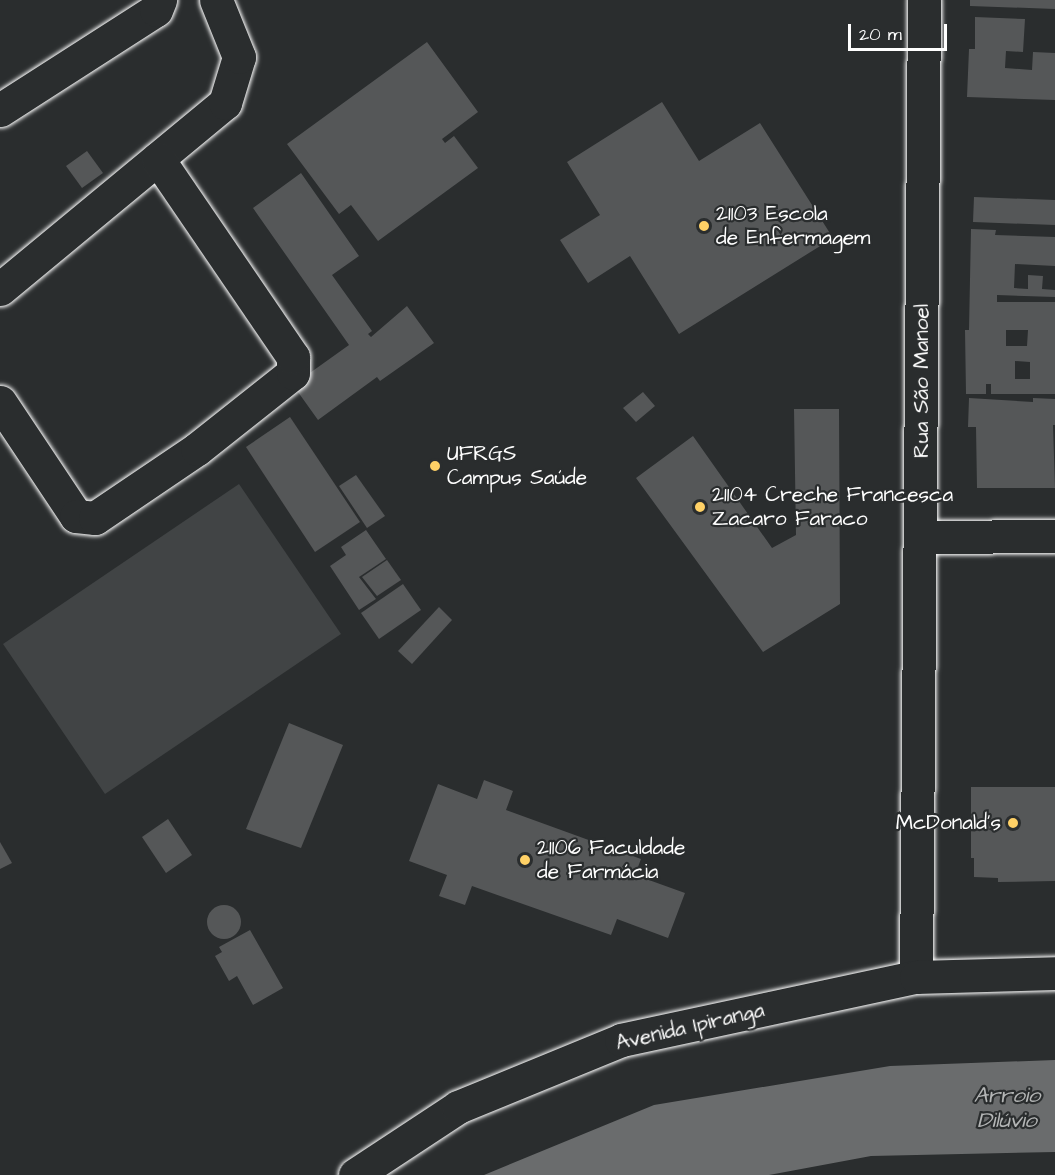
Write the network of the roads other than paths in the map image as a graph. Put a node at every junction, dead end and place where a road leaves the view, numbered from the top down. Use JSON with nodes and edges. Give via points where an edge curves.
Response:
{"nodes":[{"id":1,"x":160,"y":0,"type":"edge"},
{"id":2,"x":216,"y":0,"type":"edge"},
{"id":3,"x":924,"y":0,"type":"edge"},
{"id":4,"x":0,"y":110,"type":"edge"},
{"id":5,"x":158,"y":159,"type":"junction"},
{"id":6,"x":0,"y":289,"type":"edge"},
{"id":7,"x":0,"y":402,"type":"edge"},
{"id":8,"x":1055,"y":536,"type":"edge"},
{"id":9,"x":921,"y":537,"type":"junction"},
{"id":10,"x":1055,"y":973,"type":"edge"},
{"id":11,"x":916,"y":977,"type":"junction"},
{"id":12,"x":355,"y":1175,"type":"edge"}],
"edges":[{"from":1,"to":4,"type":"street","via":[[156,10]]},
{"from":2,"to":5,"type":"street","via":[[239,57],[225,103]]},
{"from":3,"to":9,"type":"street","name":"Rua São Manoel"},
{"from":5,"to":6,"type":"street"},
{"from":5,"to":7,"type":"street","via":[[293,357],[293,373],[197,449],[95,518],[76,516]]},
{"from":8,"to":9,"type":"street"},
{"from":9,"to":11,"type":"street","name":"Rua São Manoel"},
{"from":10,"to":11,"type":"street","name":"Avenida Ipiranga"},
{"from":11,"to":12,"type":"street","name":"Avenida Ipiranga","via":[[621,1040],[458,1107]]}]}
